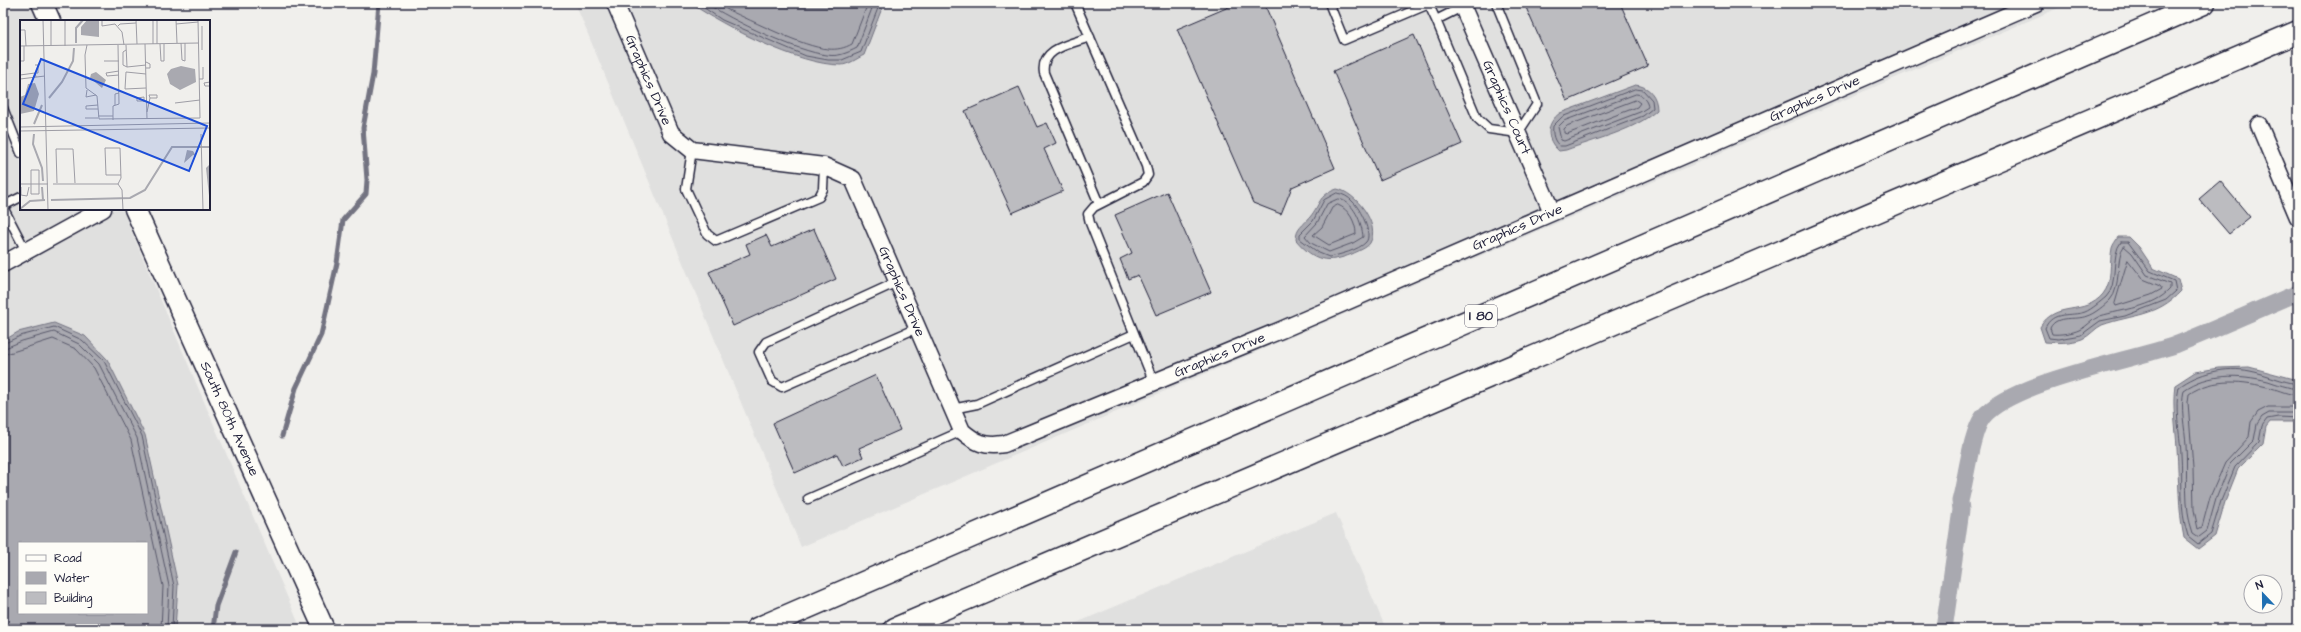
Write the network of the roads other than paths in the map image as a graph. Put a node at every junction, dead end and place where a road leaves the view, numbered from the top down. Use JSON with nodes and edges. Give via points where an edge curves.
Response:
{"nodes":[{"id":1,"x":42,"y":3,"type":"edge"},
{"id":2,"x":615,"y":3,"type":"edge"},
{"id":3,"x":1075,"y":3,"type":"edge"},
{"id":4,"x":1329,"y":3,"type":"edge"},
{"id":5,"x":1429,"y":3,"type":"edge"},
{"id":6,"x":1496,"y":3,"type":"edge"},
{"id":7,"x":2036,"y":3,"type":"edge"},
{"id":8,"x":2204,"y":3,"type":"edge"},
{"id":9,"x":1465,"y":4,"type":"edge"},
{"id":10,"x":50,"y":20,"type":"edge"},
{"id":11,"x":1436,"y":20,"type":"junction"},
{"id":12,"x":2298,"y":32,"type":"edge"},
{"id":13,"x":1090,"y":37,"type":"junction"},
{"id":14,"x":3,"y":108,"type":"edge"},
{"id":15,"x":2259,"y":125,"type":"dead end"},
{"id":16,"x":1518,"y":133,"type":"junction"},
{"id":17,"x":20,"y":150,"type":"edge"},
{"id":18,"x":692,"y":150,"type":"junction"},
{"id":19,"x":824,"y":166,"type":"junction"},
{"id":20,"x":20,"y":198,"type":"edge"},
{"id":21,"x":1099,"y":204,"type":"junction"},
{"id":22,"x":3,"y":206,"type":"edge"},
{"id":23,"x":101,"y":210,"type":"edge"},
{"id":24,"x":135,"y":210,"type":"edge"},
{"id":25,"x":1552,"y":212,"type":"junction"},
{"id":26,"x":2298,"y":217,"type":"edge"},
{"id":27,"x":26,"y":251,"type":"junction"},
{"id":28,"x":3,"y":264,"type":"edge"},
{"id":29,"x":897,"y":282,"type":"junction"},
{"id":30,"x":917,"y":328,"type":"junction"},
{"id":31,"x":1134,"y":334,"type":"junction"},
{"id":32,"x":1154,"y":383,"type":"junction"},
{"id":33,"x":952,"y":409,"type":"junction"},
{"id":34,"x":962,"y":431,"type":"junction"},
{"id":35,"x":808,"y":499,"type":"dead end"},
{"id":36,"x":324,"y":629,"type":"edge"},
{"id":37,"x":757,"y":629,"type":"edge"},
{"id":38,"x":895,"y":629,"type":"edge"}],
"edges":[{"from":1,"to":10,"type":"street"},
{"from":2,"to":18,"type":"street","name":"Graphics Drive","via":[[671,133]]},
{"from":3,"to":13,"type":"lane"},
{"from":4,"to":5,"type":"lane","via":[[1344,40]]},
{"from":5,"to":11,"type":"lane"},
{"from":6,"to":16,"type":"lane","via":[[1537,104]]},
{"from":7,"to":25,"type":"street","name":"Graphics Drive"},
{"from":8,"to":37,"type":"highway","number":"I 80"},
{"from":9,"to":11,"type":"lane"},
{"from":9,"to":16,"type":"street","name":"Graphics Court"},
{"from":11,"to":16,"type":"lane","via":[[1477,118],[1489,129]]},
{"from":12,"to":38,"type":"highway"},
{"from":13,"to":21,"type":"lane","via":[[1060,48],[1046,57],[1043,64],[1044,73]]},
{"from":13,"to":21,"type":"lane","via":[[1140,149],[1148,175],[1143,182]]},
{"from":14,"to":17,"type":"lane"},
{"from":15,"to":26,"type":"street"},
{"from":16,"to":25,"type":"street","name":"Graphics Court"},
{"from":18,"to":19,"type":"street","name":"Graphics Drive"},
{"from":18,"to":19,"type":"lane","via":[[686,189],[706,234],[716,241],[819,197],[823,188]]},
{"from":19,"to":29,"type":"street","name":"Graphics Drive","via":[[853,179]]},
{"from":20,"to":22,"type":"lane"},
{"from":21,"to":31,"type":"lane","via":[[1088,214],[1090,223]]},
{"from":22,"to":27,"type":"lane"},
{"from":23,"to":27,"type":"street"},
{"from":24,"to":36,"type":"street","name":"South 80th Avenue"},
{"from":25,"to":32,"type":"street","name":"Graphics Drive"},
{"from":27,"to":28,"type":"street"},
{"from":29,"to":30,"type":"street","name":"Graphics Drive"},
{"from":29,"to":30,"type":"lane","via":[[766,342],[760,352],[772,381],[782,387]]},
{"from":30,"to":33,"type":"street","name":"Graphics Drive"},
{"from":31,"to":32,"type":"lane"},
{"from":31,"to":33,"type":"lane","via":[[977,404]]},
{"from":32,"to":34,"type":"street","name":"Graphics Drive","via":[[1004,444],[982,445]]},
{"from":33,"to":34,"type":"street","name":"Graphics Drive"},
{"from":34,"to":35,"type":"lane"}]}
